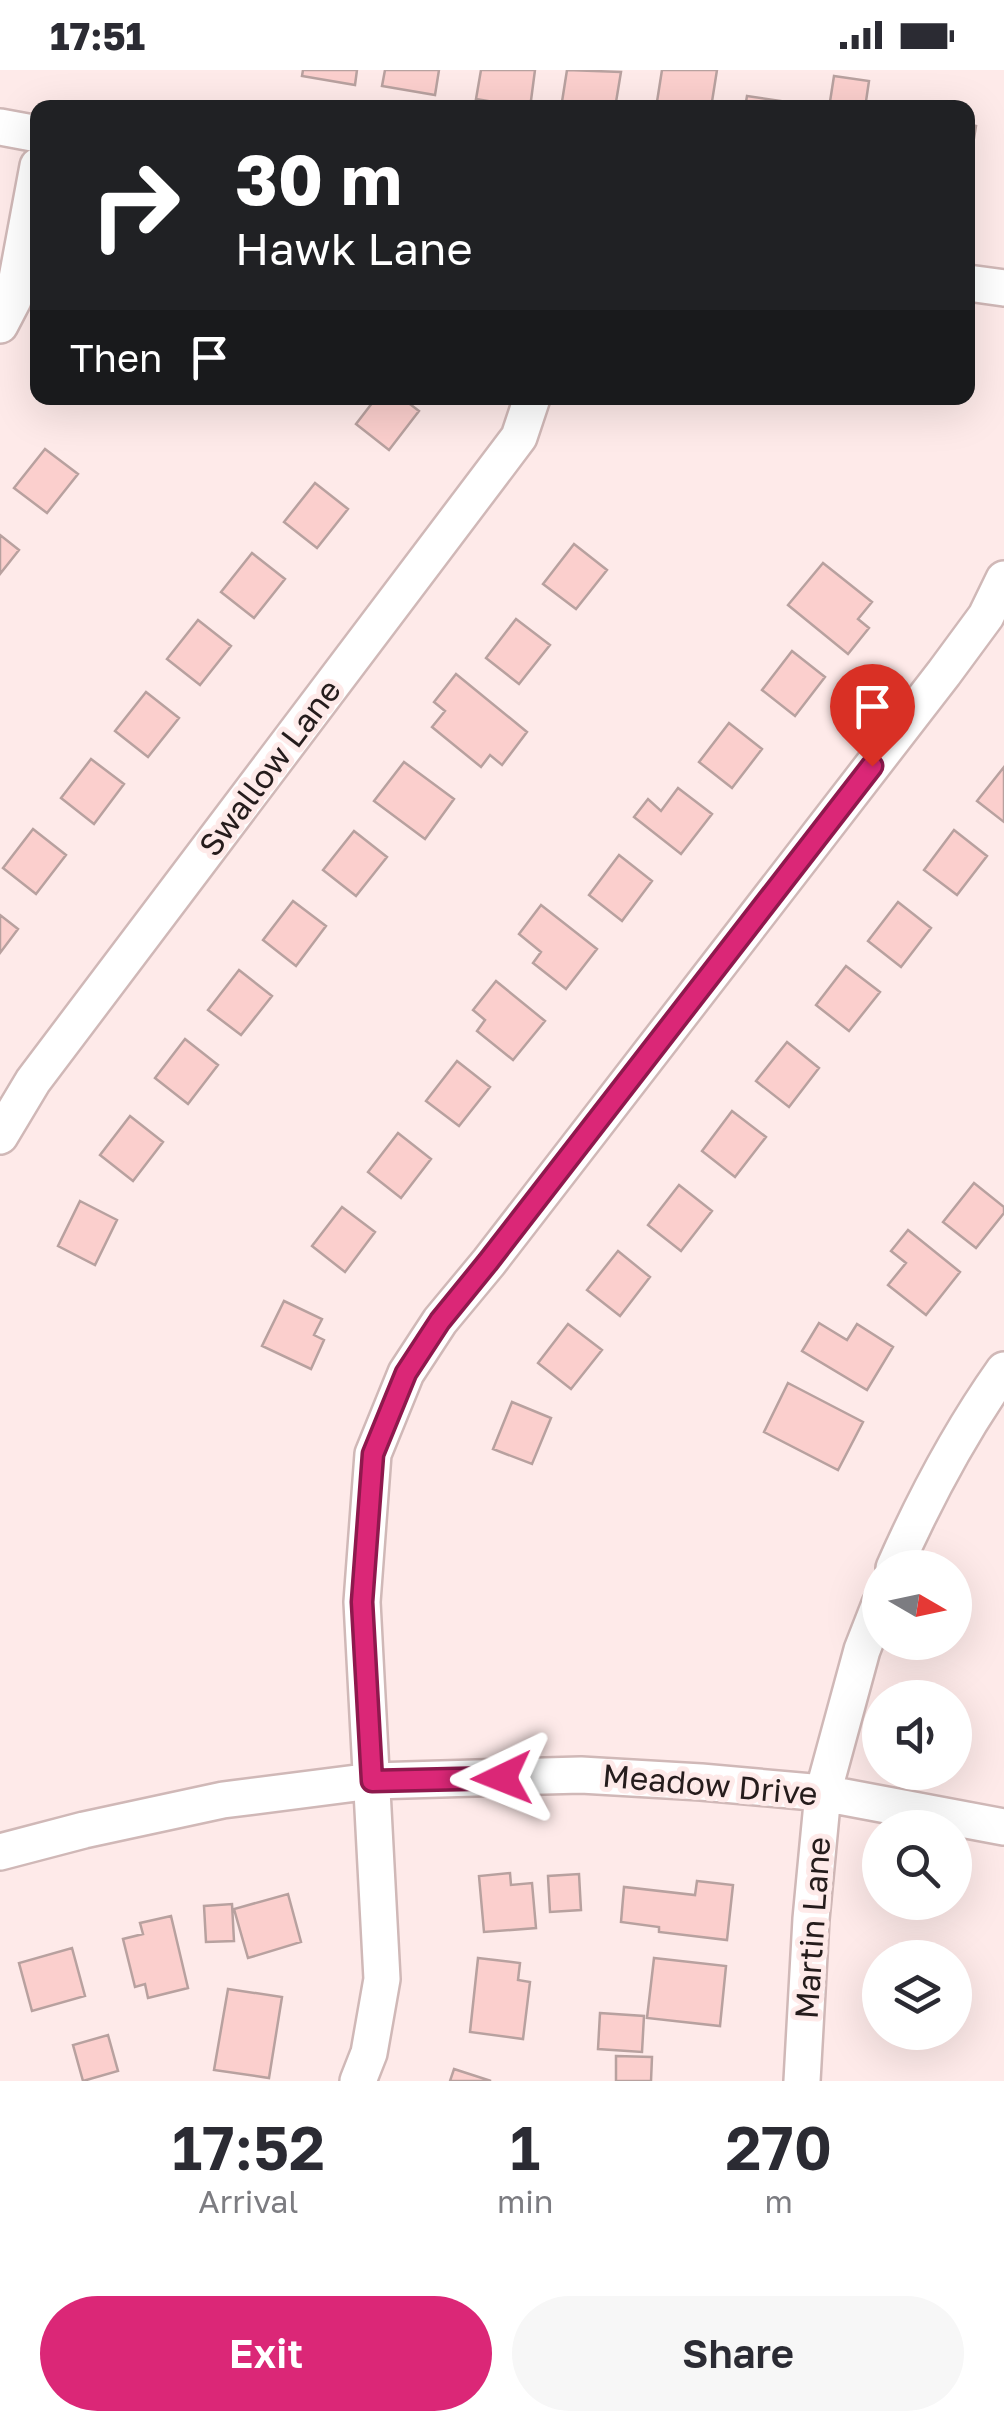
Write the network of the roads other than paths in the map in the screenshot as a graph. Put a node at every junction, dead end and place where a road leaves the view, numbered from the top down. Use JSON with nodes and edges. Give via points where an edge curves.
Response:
{"nodes":[{"id":1,"x":0,"y":127,"type":"edge"},
{"id":2,"x":30,"y":133,"type":"edge"},
{"id":3,"x":30,"y":209,"type":"edge"},
{"id":4,"x":975,"y":284,"type":"edge"},
{"id":5,"x":1004,"y":288,"type":"edge"},
{"id":6,"x":0,"y":325,"type":"edge"},
{"id":7,"x":530,"y":405,"type":"edge"},
{"id":8,"x":1004,"y":579,"type":"edge"},
{"id":9,"x":0,"y":1136,"type":"edge"},
{"id":10,"x":1004,"y":1370,"type":"edge"},
{"id":11,"x":903,"y":1550,"type":"edge"},
{"id":12,"x":862,"y":1650,"type":"edge"},
{"id":13,"x":372,"y":1781,"type":"junction"},
{"id":14,"x":823,"y":1793,"type":"junction"},
{"id":15,"x":1004,"y":1827,"type":"edge"},
{"id":16,"x":0,"y":1852,"type":"edge"},
{"id":17,"x":358,"y":2081,"type":"edge"},
{"id":18,"x":802,"y":2081,"type":"edge"}],
"edges":[{"from":1,"to":2,"type":"street"},
{"from":3,"to":6,"type":"street","via":[[13,300]]},
{"from":4,"to":5,"type":"street"},
{"from":7,"to":9,"type":"street","name":"Swallow Lane","via":[[520,437],[33,1081]]},
{"from":8,"to":13,"type":"street","via":[[944,672],[406,1373],[373,1454],[362,1602]]},
{"from":10,"to":11,"type":"street","via":[[941,1470]]},
{"from":12,"to":14,"type":"street","name":"Martin Lane"},
{"from":13,"to":14,"type":"street","name":"Meadow Drive","via":[[581,1775]]},
{"from":13,"to":16,"type":"street","name":"Meadow Drive","via":[[223,1800]]},
{"from":13,"to":17,"type":"street","via":[[382,1979]]},
{"from":14,"to":15,"type":"street","name":"Meadow Drive"},
{"from":14,"to":18,"type":"street","name":"Martin Lane"}]}
